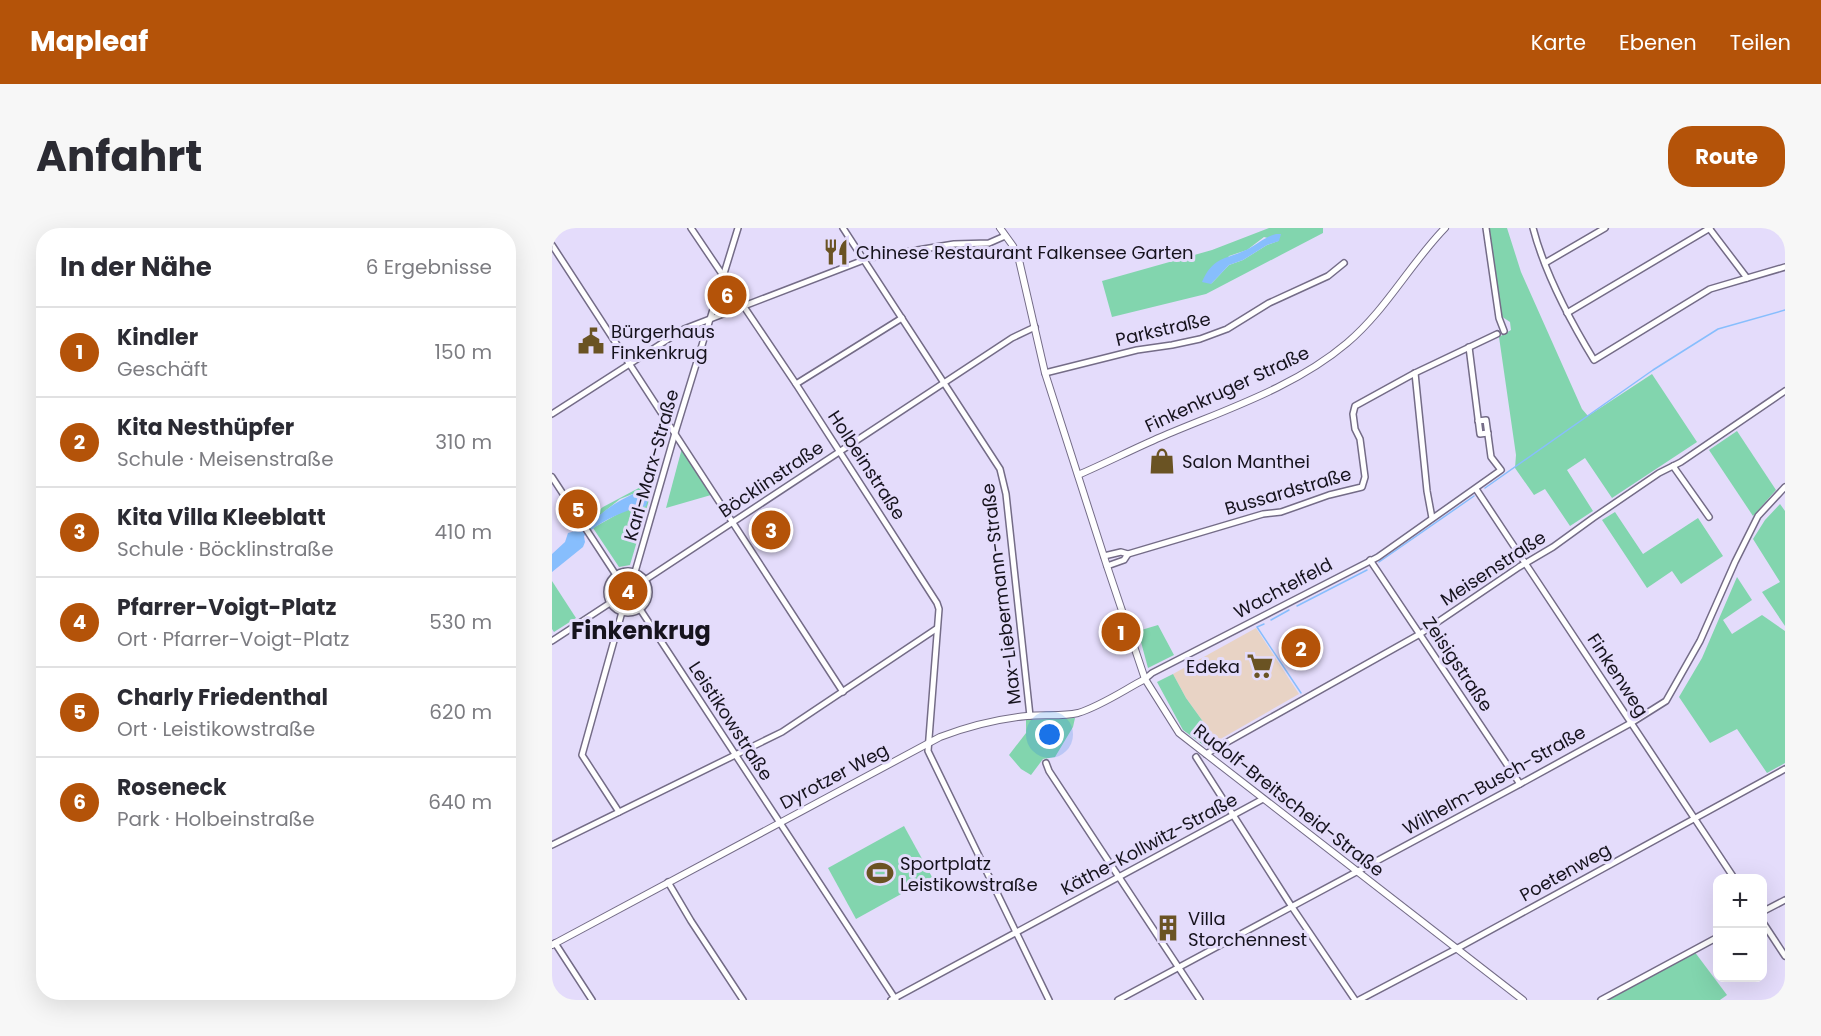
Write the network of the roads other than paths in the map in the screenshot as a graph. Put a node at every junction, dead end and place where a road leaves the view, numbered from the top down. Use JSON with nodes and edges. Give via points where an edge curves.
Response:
{"nodes":[{"id":1,"x":691,"y":228,"type":"edge"},
{"id":2,"x":738,"y":228,"type":"edge"},
{"id":3,"x":843,"y":228,"type":"edge"},
{"id":4,"x":1000,"y":228,"type":"edge"},
{"id":5,"x":1445,"y":228,"type":"edge"},
{"id":6,"x":1486,"y":228,"type":"edge"},
{"id":7,"x":1540,"y":228,"type":"edge"},
{"id":8,"x":1605,"y":228,"type":"edge"},
{"id":9,"x":1709,"y":228,"type":"edge"},
{"id":10,"x":1533,"y":230,"type":"edge"},
{"id":11,"x":1005,"y":236,"type":"junction"},
{"id":12,"x":552,"y":245,"type":"edge"},
{"id":13,"x":864,"y":260,"type":"junction"},
{"id":14,"x":1344,"y":263,"type":"dead end"},
{"id":15,"x":1545,"y":263,"type":"junction"},
{"id":16,"x":1785,"y":267,"type":"edge"},
{"id":17,"x":724,"y":278,"type":"junction"},
{"id":18,"x":1747,"y":278,"type":"junction"},
{"id":19,"x":744,"y":307,"type":"junction"},
{"id":20,"x":1567,"y":313,"type":"junction"},
{"id":21,"x":902,"y":318,"type":"junction"},
{"id":22,"x":710,"y":320,"type":"junction"},
{"id":23,"x":1035,"y":327,"type":"junction"},
{"id":24,"x":1504,"y":331,"type":"dead end"},
{"id":25,"x":1497,"y":334,"type":"dead end"},
{"id":26,"x":1469,"y":347,"type":"junction"},
{"id":27,"x":630,"y":363,"type":"junction"},
{"id":28,"x":1045,"y":373,"type":"junction"},
{"id":29,"x":1415,"y":373,"type":"junction"},
{"id":30,"x":945,"y":382,"type":"junction"},
{"id":31,"x":796,"y":384,"type":"junction"},
{"id":32,"x":1785,"y":391,"type":"edge"},
{"id":33,"x":552,"y":414,"type":"edge"},
{"id":34,"x":675,"y":433,"type":"junction"},
{"id":35,"x":839,"y":451,"type":"junction"},
{"id":36,"x":1673,"y":466,"type":"junction"},
{"id":37,"x":1078,"y":475,"type":"junction"},
{"id":38,"x":552,"y":477,"type":"edge"},
{"id":39,"x":1785,"y":487,"type":"edge"},
{"id":40,"x":1476,"y":489,"type":"junction"},
{"id":41,"x":1709,"y":517,"type":"dead end"},
{"id":42,"x":1432,"y":518,"type":"junction"},
{"id":43,"x":733,"y":523,"type":"junction"},
{"id":44,"x":1128,"y":554,"type":"junction"},
{"id":45,"x":1104,"y":556,"type":"junction"},
{"id":46,"x":1370,"y":560,"type":"junction"},
{"id":47,"x":1526,"y":563,"type":"junction"},
{"id":48,"x":1107,"y":566,"type":"junction"},
{"id":49,"x":635,"y":572,"type":"junction"},
{"id":50,"x":616,"y":575,"type":"junction"},
{"id":51,"x":645,"y":580,"type":"junction"},
{"id":52,"x":610,"y":603,"type":"junction"},
{"id":53,"x":640,"y":609,"type":"junction"},
{"id":54,"x":622,"y":612,"type":"junction"},
{"id":55,"x":936,"y":629,"type":"junction"},
{"id":56,"x":1419,"y":634,"type":"junction"},
{"id":57,"x":552,"y":641,"type":"edge"},
{"id":58,"x":1145,"y":679,"type":"junction"},
{"id":59,"x":843,"y":692,"type":"junction"},
{"id":60,"x":1030,"y":716,"type":"junction"},
{"id":61,"x":1631,"y":723,"type":"junction"},
{"id":62,"x":927,"y":743,"type":"junction"},
{"id":63,"x":1206,"y":754,"type":"junction"},
{"id":64,"x":735,"y":755,"type":"junction"},
{"id":65,"x":1196,"y":757,"type":"dead end"},
{"id":66,"x":1046,"y":764,"type":"dead end"},
{"id":67,"x":1785,"y":770,"type":"edge"},
{"id":68,"x":1520,"y":784,"type":"junction"},
{"id":69,"x":1263,"y":799,"type":"junction"},
{"id":70,"x":619,"y":812,"type":"junction"},
{"id":71,"x":1233,"y":816,"type":"junction"},
{"id":72,"x":1694,"y":818,"type":"junction"},
{"id":73,"x":780,"y":822,"type":"junction"},
{"id":74,"x":552,"y":844,"type":"edge"},
{"id":75,"x":1358,"y":871,"type":"junction"},
{"id":76,"x":1731,"y":874,"type":"edge"},
{"id":77,"x":1119,"y":878,"type":"junction"},
{"id":78,"x":668,"y":882,"type":"junction"},
{"id":79,"x":1785,"y":900,"type":"edge"},
{"id":80,"x":1292,"y":907,"type":"junction"},
{"id":81,"x":1767,"y":909,"type":"edge"},
{"id":82,"x":1767,"y":928,"type":"edge"},
{"id":83,"x":1016,"y":932,"type":"junction"},
{"id":84,"x":1713,"y":940,"type":"edge"},
{"id":85,"x":553,"y":944,"type":"edge"},
{"id":86,"x":1456,"y":949,"type":"junction"},
{"id":87,"x":1785,"y":956,"type":"edge"},
{"id":88,"x":1179,"y":968,"type":"junction"},
{"id":89,"x":894,"y":999,"type":"edge"},
{"id":90,"x":592,"y":1000,"type":"edge"},
{"id":91,"x":743,"y":1000,"type":"edge"},
{"id":92,"x":1049,"y":1000,"type":"edge"},
{"id":93,"x":1118,"y":1000,"type":"edge"},
{"id":94,"x":1200,"y":1000,"type":"edge"},
{"id":95,"x":1355,"y":1000,"type":"edge"},
{"id":96,"x":1359,"y":1000,"type":"edge"},
{"id":97,"x":1523,"y":1000,"type":"edge"},
{"id":98,"x":1601,"y":1000,"type":"edge"}],
"edges":[{"from":1,"to":17,"type":"street","name":"Holbeinstraße"},
{"from":2,"to":17,"type":"street","name":"Karl-Marx-Straße"},
{"from":3,"to":13,"type":"street","name":"Max-Liebermann-Straße"},
{"from":4,"to":11,"type":"street","name":"Rudolf-Breitscheid-Straße"},
{"from":5,"to":37,"type":"street","name":"Finkenkruger Straße","via":[[1370,321],[1321,362],[1250,399]]},
{"from":6,"to":24,"type":"street"},
{"from":7,"to":10,"type":"street"},
{"from":8,"to":15,"type":"street"},
{"from":9,"to":18,"type":"street"},
{"from":9,"to":20,"type":"street"},
{"from":10,"to":15,"type":"street"},
{"from":11,"to":13,"type":"street","via":[[989,243],[954,244]]},
{"from":11,"to":23,"type":"street","name":"Rudolf-Breitscheid-Straße","via":[[1019,260]]},
{"from":12,"to":27,"type":"street"},
{"from":13,"to":19,"type":"street"},
{"from":13,"to":21,"type":"street","name":"Max-Liebermann-Straße"},
{"from":14,"to":28,"type":"street","name":"Parkstraße","via":[[1328,276],[1200,339]]},
{"from":15,"to":20,"type":"street"},
{"from":16,"to":18,"type":"street"},
{"from":17,"to":19,"type":"street","name":"Holbeinstraße"},
{"from":17,"to":22,"type":"street","name":"Karl-Marx-Straße"},
{"from":18,"to":20,"type":"street","via":[[1710,289],[1594,360]]},
{"from":19,"to":22,"type":"street"},
{"from":19,"to":31,"type":"street","name":"Holbeinstraße"},
{"from":21,"to":30,"type":"street","name":"Max-Liebermann-Straße"},
{"from":21,"to":31,"type":"street"},
{"from":22,"to":27,"type":"street","via":[[684,329]]},
{"from":22,"to":34,"type":"street","name":"Karl-Marx-Straße"},
{"from":23,"to":28,"type":"street","name":"Rudolf-Breitscheid-Straße"},
{"from":23,"to":30,"type":"street","name":"Böcklinstraße"},
{"from":25,"to":26,"type":"street","name":"Bussardstraße"},
{"from":26,"to":29,"type":"street","name":"Bussardstraße"},
{"from":26,"to":40,"type":"street","name":"Wachtelfeld","via":[[1478,421],[1486,420],[1491,457],[1501,470]]},
{"from":27,"to":33,"type":"street"},
{"from":27,"to":34,"type":"street"},
{"from":28,"to":37,"type":"street","name":"Rudolf-Breitscheid-Straße"},
{"from":29,"to":42,"type":"street"},
{"from":29,"to":44,"type":"street","name":"Bussardstraße","via":[[1355,406],[1355,429],[1365,477],[1362,487]]},
{"from":30,"to":35,"type":"street","name":"Böcklinstraße"},
{"from":30,"to":60,"type":"street","name":"Max-Liebermann-Straße","via":[[994,458],[1004,481]]},
{"from":31,"to":35,"type":"street","name":"Holbeinstraße"},
{"from":32,"to":36,"type":"street","name":"Meisenstraße"},
{"from":34,"to":43,"type":"street"},
{"from":34,"to":49,"type":"street","name":"Karl-Marx-Straße"},
{"from":35,"to":43,"type":"street","name":"Böcklinstraße"},
{"from":35,"to":55,"type":"street","name":"Holbeinstraße","via":[[937,603]]},
{"from":36,"to":41,"type":"street"},
{"from":36,"to":47,"type":"street","name":"Meisenstraße"},
{"from":37,"to":45,"type":"street","name":"Rudolf-Breitscheid-Straße"},
{"from":38,"to":50,"type":"street"},
{"from":39,"to":61,"type":"street","name":"Wilhelm-Busch-Straße","via":[[1758,516],[1700,641],[1666,701]]},
{"from":40,"to":42,"type":"street","name":"Wachtelfeld"},
{"from":40,"to":47,"type":"street","name":"Finkenweg"},
{"from":42,"to":46,"type":"street","name":"Wachtelfeld"},
{"from":43,"to":51,"type":"street","name":"Böcklinstraße"},
{"from":43,"to":59,"type":"street"},
{"from":44,"to":45,"type":"street","name":"Bussardstraße"},
{"from":44,"to":48,"type":"street","name":"Bussardstraße","via":[[1124,560]]},
{"from":45,"to":48,"type":"street","name":"Rudolf-Breitscheid-Straße"},
{"from":46,"to":56,"type":"street","name":"Zeisigstraße"},
{"from":46,"to":58,"type":"street","name":"Wachtelfeld"},
{"from":47,"to":56,"type":"street","name":"Meisenstraße"},
{"from":47,"to":61,"type":"street","name":"Finkenweg"},
{"from":48,"to":58,"type":"street","name":"Rudolf-Breitscheid-Straße"},
{"from":49,"to":50,"type":"street"},
{"from":49,"to":51,"type":"street"},
{"from":50,"to":52,"type":"street","via":[[607,588]]},
{"from":51,"to":53,"type":"street","via":[[649,595]]},
{"from":52,"to":54,"type":"street"},
{"from":52,"to":57,"type":"street"},
{"from":53,"to":54,"type":"street"},
{"from":53,"to":64,"type":"street","name":"Leistikowstraße"},
{"from":54,"to":70,"type":"street","via":[[582,755]]},
{"from":55,"to":59,"type":"street"},
{"from":55,"to":62,"type":"street","name":"Holbeinstraße"},
{"from":56,"to":63,"type":"street","name":"Meisenstraße"},
{"from":56,"to":68,"type":"street","name":"Zeisigstraße"},
{"from":58,"to":60,"type":"street","name":"Dyrotzer Weg","via":[[1085,710],[1064,716]]},
{"from":58,"to":63,"type":"street","name":"Rudolf-Breitscheid-Straße","via":[[1179,734]]},
{"from":59,"to":64,"type":"street","via":[[782,732]]},
{"from":60,"to":62,"type":"street","name":"Dyrotzer Weg","via":[[962,728]]},
{"from":61,"to":68,"type":"street","name":"Wilhelm-Busch-Straße"},
{"from":61,"to":72,"type":"street","name":"Finkenweg"},
{"from":62,"to":73,"type":"street","name":"Dyrotzer Weg"},
{"from":62,"to":83,"type":"street"},
{"from":63,"to":69,"type":"street","name":"Rudolf-Breitscheid-Straße"},
{"from":64,"to":70,"type":"street"},
{"from":64,"to":73,"type":"street","name":"Leistikowstraße"},
{"from":65,"to":71,"type":"street"},
{"from":66,"to":77,"type":"street"},
{"from":67,"to":72,"type":"street","name":"Poetenweg"},
{"from":68,"to":75,"type":"street","name":"Wilhelm-Busch-Straße"},
{"from":69,"to":71,"type":"street","name":"Käthe-Kollwitz-Straße"},
{"from":69,"to":75,"type":"street","name":"Rudolf-Breitscheid-Straße"},
{"from":70,"to":74,"type":"street"},
{"from":71,"to":77,"type":"street","name":"Käthe-Kollwitz-Straße"},
{"from":71,"to":80,"type":"street"},
{"from":72,"to":76,"type":"street","name":"Finkenweg"},
{"from":72,"to":86,"type":"street","name":"Poetenweg"},
{"from":73,"to":78,"type":"street","name":"Dyrotzer Weg"},
{"from":73,"to":89,"type":"street","name":"Leistikowstraße"},
{"from":75,"to":80,"type":"street","name":"Wilhelm-Busch-Straße"},
{"from":75,"to":86,"type":"street","name":"Rudolf-Breitscheid-Straße"},
{"from":77,"to":83,"type":"street","name":"Käthe-Kollwitz-Straße"},
{"from":77,"to":88,"type":"street"},
{"from":78,"to":85,"type":"street","name":"Dyrotzer Weg"},
{"from":78,"to":91,"type":"street"},
{"from":79,"to":81,"type":"street"},
{"from":80,"to":88,"type":"street","name":"Wilhelm-Busch-Straße"},
{"from":80,"to":95,"type":"street"},
{"from":82,"to":87,"type":"street"},
{"from":83,"to":89,"type":"street","name":"Käthe-Kollwitz-Straße"},
{"from":83,"to":92,"type":"street"},
{"from":84,"to":98,"type":"street"},
{"from":85,"to":90,"type":"street"},
{"from":86,"to":96,"type":"street","name":"Poetenweg"},
{"from":86,"to":97,"type":"street","name":"Rudolf-Breitscheid-Straße"},
{"from":88,"to":93,"type":"street","name":"Wilhelm-Busch-Straße"},
{"from":88,"to":94,"type":"street"}]}
